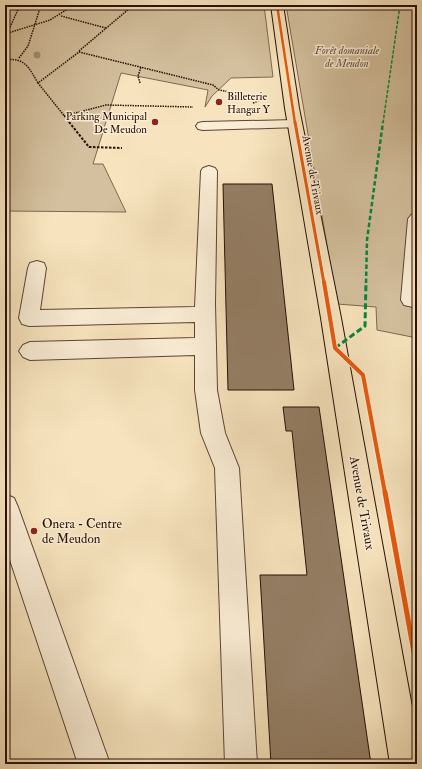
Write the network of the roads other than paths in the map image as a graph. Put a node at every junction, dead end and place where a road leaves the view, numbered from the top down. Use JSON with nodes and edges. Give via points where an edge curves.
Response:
{"nodes":[{"id":1,"x":277,"y":5,"type":"edge"},
{"id":2,"x":295,"y":124,"type":"junction"},
{"id":3,"x":267,"y":125,"type":"junction"},
{"id":4,"x":209,"y":171,"type":"dead end"},
{"id":5,"x":417,"y":219,"type":"edge"},
{"id":6,"x":415,"y":267,"type":"edge"},
{"id":7,"x":37,"y":268,"type":"dead end"},
{"id":8,"x":417,"y":301,"type":"edge"},
{"id":9,"x":205,"y":314,"type":"junction"},
{"id":10,"x":206,"y":346,"type":"junction"},
{"id":11,"x":30,"y":351,"type":"dead end"},
{"id":12,"x":5,"y":507,"type":"edge"},
{"id":13,"x":94,"y":764,"type":"edge"},
{"id":14,"x":241,"y":764,"type":"edge"},
{"id":15,"x":406,"y":764,"type":"edge"}],
"edges":[{"from":1,"to":2,"type":"main road","name":"Avenue de Trivaux"},
{"from":2,"to":3,"type":"lane"},
{"from":2,"to":15,"type":"main road","name":"Avenue de Trivaux","via":[[331,318],[334,348]]},
{"from":3,"to":3,"type":"lane","via":[[252,119],[202,116]]},
{"from":4,"to":9,"type":"lane"},
{"from":5,"to":6,"type":"lane"},
{"from":6,"to":8,"type":"lane","via":[[411,300]]},
{"from":7,"to":9,"type":"lane","via":[[28,318]]},
{"from":9,"to":10,"type":"lane"},
{"from":10,"to":11,"type":"lane"},
{"from":10,"to":14,"type":"lane","via":[[206,390],[213,433],[227,468]]},
{"from":12,"to":13,"type":"lane"}]}
